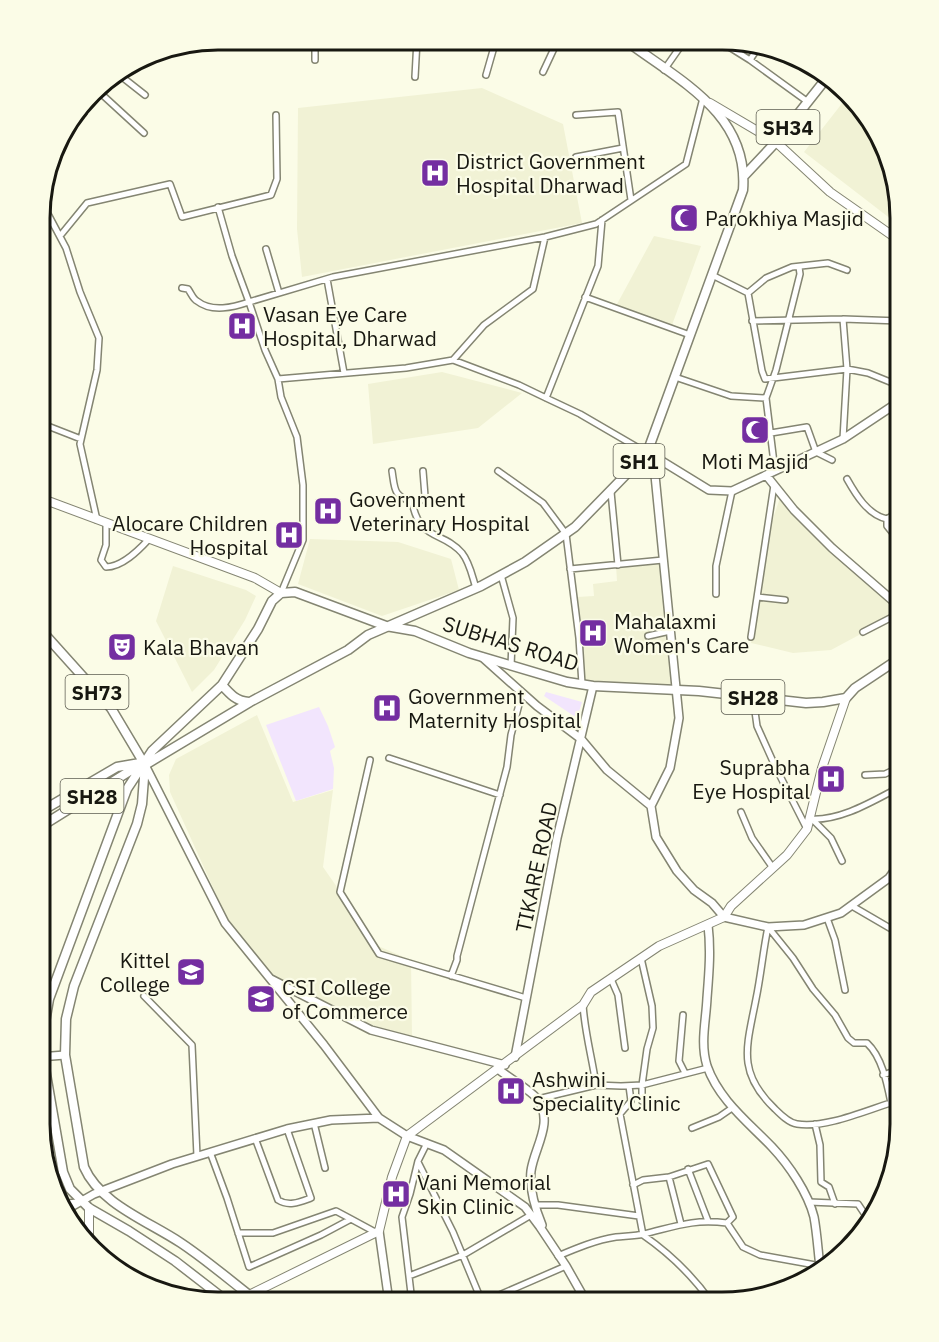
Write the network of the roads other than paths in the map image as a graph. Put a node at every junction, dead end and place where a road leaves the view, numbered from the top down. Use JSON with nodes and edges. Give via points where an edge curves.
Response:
{"nodes":[{"id":1,"x":315,"y":50,"type":"edge"},
{"id":2,"x":416,"y":50,"type":"edge"},
{"id":3,"x":493,"y":50,"type":"edge"},
{"id":4,"x":553,"y":50,"type":"edge"},
{"id":5,"x":638,"y":50,"type":"edge"},
{"id":6,"x":678,"y":50,"type":"edge"},
{"id":7,"x":735,"y":51,"type":"edge"},
{"id":8,"x":754,"y":53,"type":"edge"},
{"id":9,"x":315,"y":60,"type":"dead end"},
{"id":10,"x":750,"y":60,"type":"junction"},
{"id":11,"x":664,"y":70,"type":"junction"},
{"id":12,"x":543,"y":72,"type":"dead end"},
{"id":13,"x":486,"y":75,"type":"dead end"},
{"id":14,"x":415,"y":77,"type":"dead end"},
{"id":15,"x":124,"y":78,"type":"edge"},
{"id":16,"x":823,"y":83,"type":"edge"},
{"id":17,"x":103,"y":95,"type":"edge"},
{"id":18,"x":144,"y":95,"type":"dead end"},
{"id":19,"x":705,"y":99,"type":"junction"},
{"id":20,"x":808,"y":102,"type":"junction"},
{"id":21,"x":276,"y":115,"type":"dead end"},
{"id":22,"x":576,"y":115,"type":"dead end"},
{"id":23,"x":144,"y":133,"type":"dead end"},
{"id":24,"x":776,"y":142,"type":"junction"},
{"id":25,"x":623,"y":148,"type":"junction"},
{"id":26,"x":576,"y":157,"type":"dead end"},
{"id":27,"x":744,"y":176,"type":"junction"},
{"id":28,"x":631,"y":200,"type":"junction"},
{"id":29,"x":218,"y":207,"type":"junction"},
{"id":30,"x":50,"y":218,"type":"edge"},
{"id":31,"x":602,"y":220,"type":"junction"},
{"id":32,"x":890,"y":234,"type":"edge"},
{"id":33,"x":60,"y":236,"type":"junction"},
{"id":34,"x":545,"y":237,"type":"junction"},
{"id":35,"x":266,"y":249,"type":"dead end"},
{"id":36,"x":799,"y":267,"type":"junction"},
{"id":37,"x":847,"y":270,"type":"dead end"},
{"id":38,"x":712,"y":275,"type":"junction"},
{"id":39,"x":327,"y":279,"type":"junction"},
{"id":40,"x":182,"y":288,"type":"dead end"},
{"id":41,"x":279,"y":293,"type":"junction"},
{"id":42,"x":748,"y":293,"type":"junction"},
{"id":43,"x":585,"y":297,"type":"junction"},
{"id":44,"x":249,"y":302,"type":"junction"},
{"id":45,"x":843,"y":319,"type":"junction"},
{"id":46,"x":788,"y":320,"type":"junction"},
{"id":47,"x":752,"y":321,"type":"junction"},
{"id":48,"x":890,"y":321,"type":"edge"},
{"id":49,"x":690,"y":335,"type":"junction"},
{"id":50,"x":453,"y":360,"type":"junction"},
{"id":51,"x":847,"y":369,"type":"junction"},
{"id":52,"x":344,"y":373,"type":"junction"},
{"id":53,"x":675,"y":377,"type":"junction"},
{"id":54,"x":772,"y":378,"type":"junction"},
{"id":55,"x":278,"y":380,"type":"junction"},
{"id":56,"x":890,"y":382,"type":"edge"},
{"id":57,"x":546,"y":398,"type":"junction"},
{"id":58,"x":766,"y":398,"type":"junction"},
{"id":59,"x":890,"y":408,"type":"edge"},
{"id":60,"x":50,"y":427,"type":"edge"},
{"id":61,"x":771,"y":433,"type":"junction"},
{"id":62,"x":81,"y":439,"type":"junction"},
{"id":63,"x":843,"y":439,"type":"junction"},
{"id":64,"x":816,"y":452,"type":"junction"},
{"id":65,"x":650,"y":454,"type":"junction"},
{"id":66,"x":832,"y":460,"type":"dead end"},
{"id":67,"x":392,"y":471,"type":"dead end"},
{"id":68,"x":423,"y":471,"type":"dead end"},
{"id":69,"x":498,"y":471,"type":"dead end"},
{"id":70,"x":775,"y":471,"type":"junction"},
{"id":71,"x":766,"y":476,"type":"junction"},
{"id":72,"x":847,"y":479,"type":"dead end"},
{"id":73,"x":774,"y":485,"type":"junction"},
{"id":74,"x":732,"y":491,"type":"junction"},
{"id":75,"x":611,"y":492,"type":"junction"},
{"id":76,"x":50,"y":502,"type":"edge"},
{"id":77,"x":412,"y":502,"type":"junction"},
{"id":78,"x":890,"y":517,"type":"edge"},
{"id":79,"x":887,"y":519,"type":"junction"},
{"id":80,"x":97,"y":520,"type":"junction"},
{"id":81,"x":106,"y":524,"type":"junction"},
{"id":82,"x":890,"y":530,"type":"edge"},
{"id":83,"x":566,"y":534,"type":"junction"},
{"id":84,"x":149,"y":539,"type":"junction"},
{"id":85,"x":663,"y":560,"type":"junction"},
{"id":86,"x":618,"y":565,"type":"junction"},
{"id":87,"x":570,"y":569,"type":"junction"},
{"id":88,"x":501,"y":575,"type":"junction"},
{"id":89,"x":476,"y":588,"type":"junction"},
{"id":90,"x":281,"y":593,"type":"junction"},
{"id":91,"x":716,"y":594,"type":"dead end"},
{"id":92,"x":758,"y":597,"type":"junction"},
{"id":93,"x":890,"y":598,"type":"edge"},
{"id":94,"x":785,"y":600,"type":"dead end"},
{"id":95,"x":890,"y":618,"type":"edge"},
{"id":96,"x":386,"y":626,"type":"junction"},
{"id":97,"x":670,"y":631,"type":"junction"},
{"id":98,"x":863,"y":632,"type":"dead end"},
{"id":99,"x":648,"y":636,"type":"dead end"},
{"id":100,"x":751,"y":637,"type":"dead end"},
{"id":101,"x":50,"y":640,"type":"edge"},
{"id":102,"x":482,"y":657,"type":"junction"},
{"id":103,"x":890,"y":665,"type":"edge"},
{"id":104,"x":512,"y":666,"type":"junction"},
{"id":105,"x":582,"y":684,"type":"junction"},
{"id":106,"x":222,"y":685,"type":"junction"},
{"id":107,"x":593,"y":686,"type":"junction"},
{"id":108,"x":676,"y":689,"type":"junction"},
{"id":109,"x":522,"y":693,"type":"junction"},
{"id":110,"x":753,"y":697,"type":"junction"},
{"id":111,"x":846,"y":698,"type":"junction"},
{"id":112,"x":250,"y":702,"type":"junction"},
{"id":113,"x":581,"y":739,"type":"junction"},
{"id":114,"x":389,"y":758,"type":"dead end"},
{"id":115,"x":370,"y":760,"type":"dead end"},
{"id":116,"x":144,"y":764,"type":"junction"},
{"id":117,"x":889,"y":772,"type":"edge"},
{"id":118,"x":865,"y":775,"type":"dead end"},
{"id":119,"x":889,"y":792,"type":"edge"},
{"id":120,"x":500,"y":795,"type":"junction"},
{"id":121,"x":50,"y":806,"type":"edge"},
{"id":122,"x":651,"y":806,"type":"junction"},
{"id":123,"x":741,"y":812,"type":"dead end"},
{"id":124,"x":812,"y":819,"type":"junction"},
{"id":125,"x":50,"y":820,"type":"edge"},
{"id":126,"x":807,"y":829,"type":"junction"},
{"id":127,"x":842,"y":861,"type":"dead end"},
{"id":128,"x":773,"y":868,"type":"junction"},
{"id":129,"x":889,"y":878,"type":"edge"},
{"id":130,"x":852,"y":906,"type":"junction"},
{"id":131,"x":724,"y":917,"type":"junction"},
{"id":132,"x":827,"y":918,"type":"junction"},
{"id":133,"x":708,"y":925,"type":"junction"},
{"id":134,"x":768,"y":927,"type":"junction"},
{"id":135,"x":889,"y":928,"type":"edge"},
{"id":136,"x":641,"y":958,"type":"junction"},
{"id":137,"x":451,"y":976,"type":"junction"},
{"id":138,"x":269,"y":977,"type":"junction"},
{"id":139,"x":611,"y":979,"type":"junction"},
{"id":140,"x":845,"y":990,"type":"dead end"},
{"id":141,"x":50,"y":996,"type":"edge"},
{"id":142,"x":144,"y":996,"type":"dead end"},
{"id":143,"x":526,"y":998,"type":"junction"},
{"id":144,"x":583,"y":1005,"type":"junction"},
{"id":145,"x":683,"y":1015,"type":"dead end"},
{"id":146,"x":625,"y":1048,"type":"dead end"},
{"id":147,"x":64,"y":1055,"type":"junction"},
{"id":148,"x":50,"y":1056,"type":"edge"},
{"id":149,"x":515,"y":1057,"type":"junction"},
{"id":150,"x":501,"y":1067,"type":"junction"},
{"id":151,"x":708,"y":1068,"type":"junction"},
{"id":152,"x":685,"y":1073,"type":"junction"},
{"id":153,"x":889,"y":1073,"type":"edge"},
{"id":154,"x":883,"y":1075,"type":"junction"},
{"id":155,"x":596,"y":1084,"type":"junction"},
{"id":156,"x":642,"y":1085,"type":"junction"},
{"id":157,"x":630,"y":1086,"type":"junction"},
{"id":158,"x":889,"y":1096,"type":"edge"},
{"id":159,"x":538,"y":1099,"type":"junction"},
{"id":160,"x":642,"y":1101,"type":"dead end"},
{"id":161,"x":50,"y":1104,"type":"edge"},
{"id":162,"x":889,"y":1104,"type":"edge"},
{"id":163,"x":732,"y":1108,"type":"junction"},
{"id":164,"x":379,"y":1118,"type":"junction"},
{"id":165,"x":314,"y":1122,"type":"junction"},
{"id":166,"x":815,"y":1124,"type":"junction"},
{"id":167,"x":692,"y":1128,"type":"dead end"},
{"id":168,"x":287,"y":1129,"type":"junction"},
{"id":169,"x":407,"y":1136,"type":"junction"},
{"id":170,"x":255,"y":1138,"type":"junction"},
{"id":171,"x":427,"y":1143,"type":"junction"},
{"id":172,"x":210,"y":1152,"type":"junction"},
{"id":173,"x":197,"y":1156,"type":"junction"},
{"id":174,"x":418,"y":1161,"type":"junction"},
{"id":175,"x":326,"y":1168,"type":"dead end"},
{"id":176,"x":688,"y":1169,"type":"junction"},
{"id":177,"x":669,"y":1177,"type":"junction"},
{"id":178,"x":633,"y":1185,"type":"junction"},
{"id":179,"x":101,"y":1192,"type":"junction"},
{"id":180,"x":809,"y":1202,"type":"junction"},
{"id":181,"x":70,"y":1204,"type":"edge"},
{"id":182,"x":835,"y":1204,"type":"junction"},
{"id":183,"x":86,"y":1205,"type":"junction"},
{"id":184,"x":535,"y":1205,"type":"junction"},
{"id":185,"x":73,"y":1209,"type":"edge"},
{"id":186,"x":864,"y":1213,"type":"edge"},
{"id":187,"x":531,"y":1215,"type":"junction"},
{"id":188,"x":639,"y":1216,"type":"junction"},
{"id":189,"x":351,"y":1219,"type":"junction"},
{"id":190,"x":708,"y":1221,"type":"junction"},
{"id":191,"x":728,"y":1223,"type":"junction"},
{"id":192,"x":681,"y":1224,"type":"junction"},
{"id":193,"x":88,"y":1232,"type":"edge"},
{"id":194,"x":377,"y":1232,"type":"junction"},
{"id":195,"x":238,"y":1233,"type":"junction"},
{"id":196,"x":642,"y":1235,"type":"junction"},
{"id":197,"x":547,"y":1237,"type":"junction"},
{"id":198,"x":463,"y":1255,"type":"junction"},
{"id":199,"x":558,"y":1256,"type":"junction"},
{"id":200,"x":820,"y":1260,"type":"edge"},
{"id":201,"x":813,"y":1265,"type":"edge"},
{"id":202,"x":566,"y":1266,"type":"junction"},
{"id":203,"x":409,"y":1276,"type":"junction"},
{"id":204,"x":215,"y":1292,"type":"edge"},
{"id":205,"x":245,"y":1292,"type":"edge"},
{"id":206,"x":255,"y":1292,"type":"edge"},
{"id":207,"x":387,"y":1292,"type":"edge"},
{"id":208,"x":411,"y":1292,"type":"edge"},
{"id":209,"x":478,"y":1292,"type":"edge"},
{"id":210,"x":505,"y":1292,"type":"edge"},
{"id":211,"x":581,"y":1292,"type":"edge"},
{"id":212,"x":703,"y":1292,"type":"edge"}],
"edges":[{"from":1,"to":9,"type":"street"},
{"from":2,"to":14,"type":"street"},
{"from":3,"to":13,"type":"street"},
{"from":4,"to":12,"type":"street"},
{"from":5,"to":11,"type":"main road","number":"SH1"},
{"from":6,"to":11,"type":"street"},
{"from":7,"to":10,"type":"street"},
{"from":8,"to":10,"type":"street"},
{"from":10,"to":20,"type":"street"},
{"from":11,"to":19,"type":"main road","number":"SH1"},
{"from":15,"to":18,"type":"street"},
{"from":16,"to":20,"type":"main road","number":"SH34"},
{"from":17,"to":23,"type":"street"},
{"from":19,"to":24,"type":"main road"},
{"from":19,"to":27,"type":"main road","number":"SH1","via":[[723,118],[741,156]]},
{"from":19,"to":28,"type":"street","via":[[686,164]]},
{"from":20,"to":24,"type":"main road","number":"SH34"},
{"from":21,"to":29,"type":"street","via":[[277,179],[271,195]]},
{"from":22,"to":25,"type":"street","via":[[618,112]]},
{"from":24,"to":27,"type":"main road","number":"SH34"},
{"from":24,"to":32,"type":"main road","via":[[830,192]]},
{"from":25,"to":26,"type":"street"},
{"from":25,"to":28,"type":"street"},
{"from":27,"to":38,"type":"main road","number":"SH1","via":[[743,190]]},
{"from":28,"to":31,"type":"street"},
{"from":29,"to":33,"type":"street","via":[[182,217],[171,184],[87,203]]},
{"from":29,"to":44,"type":"street"},
{"from":30,"to":33,"type":"street"},
{"from":31,"to":34,"type":"street"},
{"from":31,"to":43,"type":"street","via":[[598,266]]},
{"from":33,"to":62,"type":"street","via":[[99,338],[97,370]]},
{"from":34,"to":39,"type":"street"},
{"from":34,"to":50,"type":"street","via":[[533,289],[484,326]]},
{"from":35,"to":41,"type":"street"},
{"from":36,"to":37,"type":"street","via":[[828,263]]},
{"from":36,"to":42,"type":"street","via":[[766,278]]},
{"from":36,"to":46,"type":"street"},
{"from":38,"to":42,"type":"street"},
{"from":38,"to":49,"type":"main road","number":"SH1"},
{"from":39,"to":41,"type":"street"},
{"from":39,"to":52,"type":"street"},
{"from":40,"to":44,"type":"street","via":[[188,289],[197,302],[219,309]]},
{"from":41,"to":44,"type":"street"},
{"from":42,"to":47,"type":"street"},
{"from":43,"to":49,"type":"street"},
{"from":43,"to":57,"type":"street"},
{"from":44,"to":55,"type":"street"},
{"from":45,"to":46,"type":"street"},
{"from":45,"to":48,"type":"street"},
{"from":45,"to":51,"type":"street"},
{"from":46,"to":47,"type":"street"},
{"from":46,"to":54,"type":"street"},
{"from":47,"to":54,"type":"street","via":[[762,371],[765,379]]},
{"from":49,"to":53,"type":"main road","number":"SH1"},
{"from":50,"to":52,"type":"street"},
{"from":50,"to":57,"type":"street"},
{"from":51,"to":54,"type":"street"},
{"from":51,"to":56,"type":"street"},
{"from":51,"to":63,"type":"street"},
{"from":52,"to":55,"type":"street"},
{"from":53,"to":58,"type":"street","via":[[731,396]]},
{"from":53,"to":65,"type":"main road","number":"SH1"},
{"from":54,"to":58,"type":"street"},
{"from":55,"to":90,"type":"street","via":[[297,436],[303,485],[303,540]]},
{"from":57,"to":65,"type":"street"},
{"from":58,"to":61,"type":"street"},
{"from":59,"to":63,"type":"street"},
{"from":60,"to":62,"type":"street"},
{"from":61,"to":64,"type":"street","via":[[807,427]]},
{"from":61,"to":70,"type":"street"},
{"from":62,"to":80,"type":"street"},
{"from":63,"to":64,"type":"street"},
{"from":64,"to":66,"type":"street"},
{"from":64,"to":70,"type":"street"},
{"from":65,"to":74,"type":"street","via":[[709,490]]},
{"from":65,"to":75,"type":"main road","number":"SH1"},
{"from":65,"to":85,"type":"street"},
{"from":67,"to":77,"type":"street","via":[[395,491]]},
{"from":68,"to":77,"type":"street","via":[[425,496]]},
{"from":69,"to":83,"type":"street","via":[[543,503]]},
{"from":70,"to":71,"type":"street"},
{"from":71,"to":73,"type":"street"},
{"from":71,"to":74,"type":"street"},
{"from":72,"to":79,"type":"street","via":[[876,517]]},
{"from":73,"to":92,"type":"street"},
{"from":73,"to":93,"type":"street","via":[[832,548]]},
{"from":74,"to":91,"type":"street","via":[[716,566]]},
{"from":75,"to":83,"type":"main road","number":"SH1"},
{"from":75,"to":86,"type":"street"},
{"from":76,"to":80,"type":"main road"},
{"from":77,"to":89,"type":"street","via":[[416,518],[424,528],[460,551],[467,560]]},
{"from":78,"to":79,"type":"street"},
{"from":79,"to":82,"type":"street"},
{"from":80,"to":81,"type":"main road"},
{"from":81,"to":84,"type":"main road"},
{"from":81,"to":84,"type":"street","via":[[102,560],[106,567],[114,567]]},
{"from":83,"to":87,"type":"street"},
{"from":83,"to":88,"type":"main road","number":"SH1"},
{"from":84,"to":90,"type":"main road","via":[[255,578]]},
{"from":85,"to":86,"type":"street"},
{"from":85,"to":97,"type":"street"},
{"from":86,"to":87,"type":"street"},
{"from":87,"to":105,"type":"street"},
{"from":88,"to":89,"type":"main road","number":"SH1"},
{"from":88,"to":104,"type":"street","via":[[513,618]]},
{"from":89,"to":96,"type":"main road","number":"SH1"},
{"from":90,"to":96,"type":"main road","name":"SUBHAS ROAD","via":[[295,592]]},
{"from":90,"to":106,"type":"main road","via":[[272,601]]},
{"from":92,"to":94,"type":"street"},
{"from":92,"to":100,"type":"street"},
{"from":95,"to":98,"type":"street"},
{"from":96,"to":102,"type":"main road","name":"SUBHAS ROAD","number":"SH28","via":[[415,632]]},
{"from":96,"to":112,"type":"main road","number":"SH1"},
{"from":97,"to":99,"type":"street"},
{"from":97,"to":108,"type":"street"},
{"from":101,"to":116,"type":"main road","number":"SH73","via":[[111,708]]},
{"from":102,"to":104,"type":"main road","name":"SUBHAS ROAD","number":"SH28"},
{"from":102,"to":109,"type":"street"},
{"from":103,"to":111,"type":"main road"},
{"from":104,"to":105,"type":"main road","name":"SUBHAS ROAD","number":"SH28"},
{"from":105,"to":107,"type":"main road","name":"SUBHAS ROAD","number":"SH28"},
{"from":106,"to":112,"type":"main road","via":[[233,697]]},
{"from":106,"to":116,"type":"main road","via":[[152,751]]},
{"from":107,"to":108,"type":"main road","name":"SUBHAS ROAD","number":"SH28"},
{"from":107,"to":113,"type":"street","name":"TIKARE ROAD"},
{"from":108,"to":110,"type":"main road","name":"SUBHAS ROAD","number":"SH28"},
{"from":108,"to":122,"type":"street","via":[[679,718],[670,768]]},
{"from":109,"to":113,"type":"street"},
{"from":109,"to":120,"type":"street"},
{"from":110,"to":111,"type":"main road","name":"SUBHAS ROAD","number":"SH28","via":[[806,703]]},
{"from":110,"to":126,"type":"street","via":[[757,726]]},
{"from":111,"to":124,"type":"main road","via":[[822,768]]},
{"from":112,"to":116,"type":"main road","number":"SH1"},
{"from":113,"to":122,"type":"street","via":[[607,770]]},
{"from":113,"to":143,"type":"street","name":"TIKARE ROAD"},
{"from":114,"to":120,"type":"street"},
{"from":115,"to":137,"type":"street","via":[[340,892],[379,954]]},
{"from":116,"to":121,"type":"main road","number":"SH28","via":[[117,767]]},
{"from":116,"to":125,"type":"main road","number":"SH28"},
{"from":116,"to":138,"type":"street","via":[[225,923]]},
{"from":116,"to":141,"type":"main road","via":[[121,801]]},
{"from":116,"to":147,"type":"main road","via":[[137,824],[69,1001]]},
{"from":117,"to":118,"type":"street"},
{"from":119,"to":124,"type":"street","via":[[826,819]]},
{"from":120,"to":137,"type":"street"},
{"from":122,"to":131,"type":"street","via":[[656,837],[677,871]]},
{"from":123,"to":128,"type":"street","via":[[752,838]]},
{"from":124,"to":126,"type":"main road"},
{"from":124,"to":127,"type":"street","via":[[831,838]]},
{"from":126,"to":128,"type":"main road"},
{"from":128,"to":131,"type":"main road"},
{"from":129,"to":130,"type":"street"},
{"from":130,"to":132,"type":"street"},
{"from":130,"to":135,"type":"street"},
{"from":131,"to":133,"type":"main road"},
{"from":131,"to":134,"type":"street"},
{"from":132,"to":134,"type":"street","via":[[804,925]]},
{"from":132,"to":140,"type":"street"},
{"from":133,"to":136,"type":"main road"},
{"from":133,"to":151,"type":"street","via":[[711,952],[702,1046]]},
{"from":134,"to":154,"type":"street","via":[[848,1038],[872,1048]]},
{"from":134,"to":166,"type":"street","via":[[747,1039],[747,1064],[764,1098],[783,1116],[796,1124]]},
{"from":136,"to":139,"type":"main road"},
{"from":136,"to":156,"type":"street","via":[[653,1028]]},
{"from":137,"to":143,"type":"street"},
{"from":138,"to":150,"type":"street","via":[[371,1030]]},
{"from":138,"to":164,"type":"street"},
{"from":139,"to":144,"type":"main road","via":[[591,992]]},
{"from":139,"to":146,"type":"street","via":[[618,995]]},
{"from":142,"to":173,"type":"street","via":[[192,1045]]},
{"from":143,"to":149,"type":"street","name":"TIKARE ROAD"},
{"from":144,"to":149,"type":"main road"},
{"from":144,"to":155,"type":"street","via":[[586,1043]]},
{"from":145,"to":152,"type":"street","via":[[680,1061]]},
{"from":147,"to":148,"type":"street"},
{"from":147,"to":179,"type":"main road","via":[[84,1167]]},
{"from":149,"to":150,"type":"main road"},
{"from":150,"to":159,"type":"street"},
{"from":150,"to":169,"type":"main road"},
{"from":151,"to":152,"type":"street"},
{"from":151,"to":163,"type":"street"},
{"from":152,"to":156,"type":"street"},
{"from":153,"to":154,"type":"street"},
{"from":154,"to":158,"type":"street"},
{"from":155,"to":157,"type":"street"},
{"from":155,"to":159,"type":"street"},
{"from":156,"to":157,"type":"street"},
{"from":156,"to":160,"type":"street"},
{"from":157,"to":178,"type":"street","via":[[631,1101],[620,1114]]},
{"from":159,"to":184,"type":"street","via":[[544,1116],[541,1143],[531,1169]]},
{"from":161,"to":183,"type":"main road","via":[[63,1172],[70,1189]]},
{"from":162,"to":166,"type":"street"},
{"from":163,"to":167,"type":"street"},
{"from":163,"to":180,"type":"street","via":[[788,1166]]},
{"from":164,"to":165,"type":"street"},
{"from":164,"to":169,"type":"street"},
{"from":165,"to":168,"type":"street"},
{"from":165,"to":175,"type":"street"},
{"from":166,"to":182,"type":"street","via":[[821,1182],[829,1187]]},
{"from":168,"to":170,"type":"street"},
{"from":168,"to":170,"type":"street","via":[[311,1198],[293,1204],[278,1200]]},
{"from":169,"to":171,"type":"street"},
{"from":169,"to":194,"type":"main road"},
{"from":170,"to":172,"type":"street"},
{"from":171,"to":174,"type":"street"},
{"from":171,"to":187,"type":"street","via":[[444,1150]]},
{"from":172,"to":173,"type":"street"},
{"from":172,"to":195,"type":"street"},
{"from":173,"to":179,"type":"street"},
{"from":174,"to":198,"type":"street"},
{"from":174,"to":203,"type":"street","via":[[402,1217]]},
{"from":176,"to":177,"type":"street"},
{"from":176,"to":190,"type":"street"},
{"from":176,"to":191,"type":"street","via":[[708,1164],[733,1217]]},
{"from":177,"to":178,"type":"street"},
{"from":177,"to":192,"type":"street"},
{"from":178,"to":188,"type":"street"},
{"from":179,"to":183,"type":"street"},
{"from":179,"to":205,"type":"main road","via":[[181,1243]]},
{"from":180,"to":182,"type":"street"},
{"from":180,"to":200,"type":"street"},
{"from":181,"to":183,"type":"street"},
{"from":182,"to":186,"type":"street","via":[[858,1204]]},
{"from":183,"to":185,"type":"street"},
{"from":183,"to":193,"type":"main road"},
{"from":183,"to":204,"type":"main road"},
{"from":184,"to":188,"type":"street"},
{"from":184,"to":197,"type":"street"},
{"from":187,"to":197,"type":"street"},
{"from":187,"to":198,"type":"street"},
{"from":188,"to":196,"type":"street"},
{"from":189,"to":194,"type":"street"},
{"from":189,"to":195,"type":"street","via":[[336,1212],[273,1233]]},
{"from":189,"to":195,"type":"street","via":[[249,1267]]},
{"from":190,"to":191,"type":"street"},
{"from":190,"to":192,"type":"street"},
{"from":191,"to":201,"type":"street","via":[[743,1248]]},
{"from":192,"to":196,"type":"street"},
{"from":194,"to":206,"type":"main road"},
{"from":194,"to":207,"type":"street"},
{"from":196,"to":199,"type":"street","via":[[615,1237]]},
{"from":196,"to":212,"type":"street","via":[[662,1248]]},
{"from":197,"to":199,"type":"street"},
{"from":198,"to":203,"type":"street"},
{"from":198,"to":209,"type":"street"},
{"from":199,"to":202,"type":"street"},
{"from":202,"to":210,"type":"street"},
{"from":202,"to":211,"type":"street"},
{"from":203,"to":208,"type":"street"}]}
